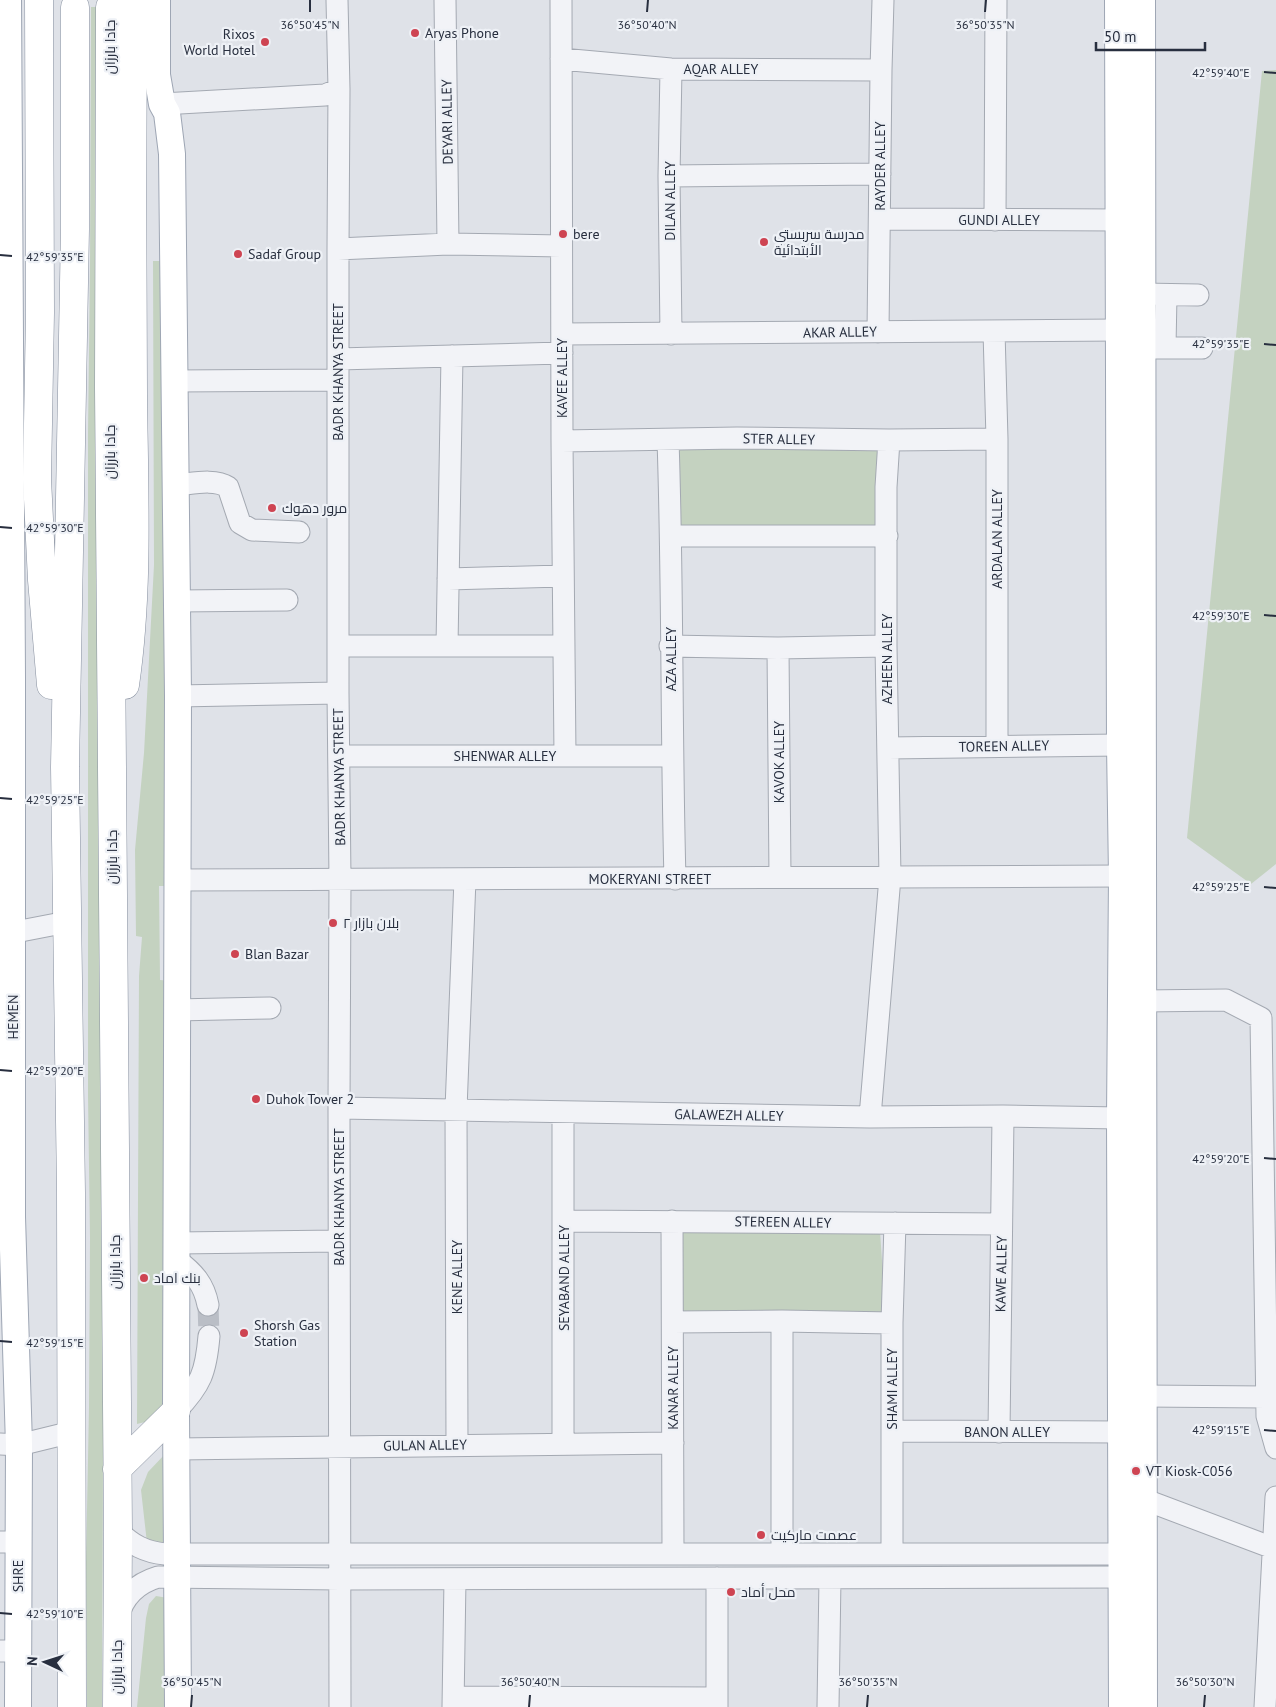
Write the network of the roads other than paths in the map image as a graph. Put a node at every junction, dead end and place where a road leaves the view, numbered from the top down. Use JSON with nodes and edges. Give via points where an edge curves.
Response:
{"nodes":[{"id":1,"x":8,"y":0,"type":"edge"},
{"id":2,"x":39,"y":0,"type":"edge"},
{"id":3,"x":157,"y":0,"type":"edge"},
{"id":4,"x":337,"y":0,"type":"edge"},
{"id":5,"x":446,"y":0,"type":"edge"},
{"id":6,"x":561,"y":0,"type":"edge"},
{"id":7,"x":883,"y":0,"type":"edge"},
{"id":8,"x":996,"y":0,"type":"edge"},
{"id":9,"x":1118,"y":0,"type":"edge"},
{"id":10,"x":1142,"y":0,"type":"edge"},
{"id":11,"x":121,"y":3,"type":"edge"},
{"id":12,"x":75,"y":7,"type":"dead end"},
{"id":13,"x":561,"y":59,"type":"junction"},
{"id":14,"x":671,"y":69,"type":"junction"},
{"id":15,"x":881,"y":70,"type":"junction"},
{"id":16,"x":339,"y":89,"type":"junction"},
{"id":17,"x":162,"y":104,"type":"junction"},
{"id":18,"x":1130,"y":105,"type":"junction"},
{"id":19,"x":880,"y":174,"type":"junction"},
{"id":20,"x":669,"y":176,"type":"junction"},
{"id":21,"x":880,"y":220,"type":"junction"},
{"id":22,"x":995,"y":220,"type":"junction"},
{"id":23,"x":1119,"y":220,"type":"junction"},
{"id":24,"x":448,"y":244,"type":"junction"},
{"id":25,"x":561,"y":246,"type":"junction"},
{"id":26,"x":338,"y":249,"type":"junction"},
{"id":27,"x":1154,"y":294,"type":"junction"},
{"id":28,"x":1198,"y":295,"type":"dead end"},
{"id":29,"x":5,"y":299,"type":"edge"},
{"id":30,"x":1119,"y":330,"type":"junction"},
{"id":31,"x":994,"y":331,"type":"junction"},
{"id":32,"x":878,"y":332,"type":"junction"},
{"id":33,"x":671,"y":334,"type":"junction"},
{"id":34,"x":562,"y":344,"type":"junction"},
{"id":35,"x":1154,"y":348,"type":"junction"},
{"id":36,"x":1202,"y":348,"type":"dead end"},
{"id":37,"x":452,"y":356,"type":"junction"},
{"id":38,"x":338,"y":369,"type":"junction"},
{"id":39,"x":173,"y":381,"type":"junction"},
{"id":40,"x":5,"y":414,"type":"edge"},
{"id":41,"x":997,"y":439,"type":"junction"},
{"id":42,"x":668,"y":440,"type":"junction"},
{"id":43,"x":889,"y":440,"type":"junction"},
{"id":44,"x":562,"y":441,"type":"junction"},
{"id":45,"x":175,"y":485,"type":"junction"},
{"id":46,"x":299,"y":532,"type":"dead end"},
{"id":47,"x":671,"y":536,"type":"junction"},
{"id":48,"x":887,"y":536,"type":"junction"},
{"id":49,"x":562,"y":576,"type":"junction"},
{"id":50,"x":448,"y":579,"type":"junction"},
{"id":51,"x":287,"y":600,"type":"dead end"},
{"id":52,"x":176,"y":601,"type":"junction"},
{"id":53,"x":338,"y":646,"type":"junction"},
{"id":54,"x":448,"y":646,"type":"junction"},
{"id":55,"x":564,"y":646,"type":"junction"},
{"id":56,"x":670,"y":646,"type":"junction"},
{"id":57,"x":886,"y":646,"type":"junction"},
{"id":58,"x":778,"y":648,"type":"junction"},
{"id":59,"x":6,"y":681,"type":"edge"},
{"id":60,"x":338,"y":693,"type":"junction"},
{"id":61,"x":178,"y":696,"type":"junction"},
{"id":62,"x":1120,"y":744,"type":"junction"},
{"id":63,"x":997,"y":746,"type":"junction"},
{"id":64,"x":888,"y":748,"type":"junction"},
{"id":65,"x":339,"y":756,"type":"junction"},
{"id":66,"x":565,"y":756,"type":"junction"},
{"id":67,"x":672,"y":756,"type":"junction"},
{"id":68,"x":65,"y":767,"type":"junction"},
{"id":69,"x":6,"y":817,"type":"edge"},
{"id":70,"x":1122,"y":876,"type":"junction"},
{"id":71,"x":780,"y":877,"type":"junction"},
{"id":72,"x":890,"y":877,"type":"junction"},
{"id":73,"x":340,"y":879,"type":"junction"},
{"id":74,"x":465,"y":879,"type":"junction"},
{"id":75,"x":675,"y":879,"type":"junction"},
{"id":76,"x":178,"y":880,"type":"junction"},
{"id":77,"x":67,"y":922,"type":"junction"},
{"id":78,"x":6,"y":934,"type":"edge"},
{"id":79,"x":1143,"y":1001,"type":"junction"},
{"id":80,"x":270,"y":1008,"type":"dead end"},
{"id":81,"x":176,"y":1010,"type":"junction"},
{"id":82,"x":1269,"y":1017,"type":"edge"},
{"id":83,"x":339,"y":1108,"type":"junction"},
{"id":84,"x":456,"y":1109,"type":"junction"},
{"id":85,"x":564,"y":1113,"type":"junction"},
{"id":86,"x":1003,"y":1116,"type":"junction"},
{"id":87,"x":870,"y":1117,"type":"junction"},
{"id":88,"x":1120,"y":1118,"type":"junction"},
{"id":89,"x":6,"y":1218,"type":"edge"},
{"id":90,"x":564,"y":1221,"type":"junction"},
{"id":91,"x":672,"y":1221,"type":"junction"},
{"id":92,"x":895,"y":1223,"type":"junction"},
{"id":93,"x":1001,"y":1224,"type":"junction"},
{"id":94,"x":339,"y":1241,"type":"junction"},
{"id":95,"x":177,"y":1251,"type":"junction"},
{"id":96,"x":208,"y":1305,"type":"tunnel mouth"},
{"id":97,"x":782,"y":1321,"type":"junction"},
{"id":98,"x":673,"y":1322,"type":"junction"},
{"id":99,"x":892,"y":1323,"type":"junction"},
{"id":100,"x":208,"y":1336,"type":"tunnel mouth"},
{"id":101,"x":1143,"y":1396,"type":"junction"},
{"id":102,"x":1266,"y":1397,"type":"junction"},
{"id":103,"x":176,"y":1411,"type":"junction"},
{"id":104,"x":892,"y":1431,"type":"junction"},
{"id":105,"x":72,"y":1432,"type":"junction"},
{"id":106,"x":999,"y":1432,"type":"junction"},
{"id":107,"x":1121,"y":1432,"type":"junction"},
{"id":108,"x":673,"y":1443,"type":"junction"},
{"id":109,"x":563,"y":1444,"type":"junction"},
{"id":110,"x":10,"y":1445,"type":"edge"},
{"id":111,"x":457,"y":1445,"type":"junction"},
{"id":112,"x":340,"y":1446,"type":"junction"},
{"id":113,"x":1276,"y":1448,"type":"edge"},
{"id":114,"x":177,"y":1449,"type":"junction"},
{"id":115,"x":116,"y":1469,"type":"junction"},
{"id":116,"x":1276,"y":1497,"type":"edge"},
{"id":117,"x":1143,"y":1499,"type":"junction"},
{"id":118,"x":118,"y":1531,"type":"junction"},
{"id":119,"x":9,"y":1542,"type":"edge"},
{"id":120,"x":1273,"y":1548,"type":"junction"},
{"id":121,"x":340,"y":1554,"type":"junction"},
{"id":122,"x":673,"y":1554,"type":"junction"},
{"id":123,"x":782,"y":1554,"type":"junction"},
{"id":124,"x":892,"y":1554,"type":"junction"},
{"id":125,"x":177,"y":1565,"type":"junction"},
{"id":126,"x":1132,"y":1566,"type":"junction"},
{"id":127,"x":455,"y":1578,"type":"junction"},
{"id":128,"x":716,"y":1578,"type":"junction"},
{"id":129,"x":830,"y":1578,"type":"junction"},
{"id":130,"x":340,"y":1579,"type":"junction"},
{"id":131,"x":1273,"y":1605,"type":"edge"},
{"id":132,"x":116,"y":1625,"type":"junction"},
{"id":133,"x":9,"y":1651,"type":"edge"},
{"id":134,"x":1271,"y":1680,"type":"edge"},
{"id":135,"x":454,"y":1702,"type":"edge"},
{"id":136,"x":573,"y":1702,"type":"edge"},
{"id":137,"x":717,"y":1703,"type":"edge"},
{"id":138,"x":18,"y":1707,"type":"edge"},
{"id":139,"x":72,"y":1707,"type":"edge"},
{"id":140,"x":117,"y":1707,"type":"edge"},
{"id":141,"x":178,"y":1707,"type":"edge"},
{"id":142,"x":340,"y":1707,"type":"edge"},
{"id":143,"x":828,"y":1707,"type":"edge"},
{"id":144,"x":1122,"y":1707,"type":"edge"},
{"id":145,"x":1144,"y":1707,"type":"edge"},
{"id":146,"x":1265,"y":1707,"type":"edge"}],
"edges":[{"from":1,"to":29,"type":"main road","name":"HEMEN"},
{"from":2,"to":68,"type":"highway","via":[[37,479],[51,685]]},
{"from":3,"to":17,"type":"main road","via":[[156,61]]},
{"from":4,"to":16,"type":"street","name":"BADR KHANYA STREET"},
{"from":5,"to":24,"type":"street","name":"DEYARI ALLEY"},
{"from":6,"to":13,"type":"street","name":"KAVEE ALLEY"},
{"from":7,"to":15,"type":"street","name":"RAYDER ALLEY"},
{"from":8,"to":22,"type":"street"},
{"from":9,"to":18,"type":"main road"},
{"from":10,"to":18,"type":"main road"},
{"from":11,"to":115,"type":"highway","name":"جادا بارزان","via":[[112,771]]},
{"from":12,"to":68,"type":"highway","via":[[75,229]]},
{"from":13,"to":14,"type":"street","name":"AQAR ALLEY"},
{"from":13,"to":25,"type":"street","name":"KAVEE ALLEY"},
{"from":14,"to":15,"type":"street","name":"AQAR ALLEY"},
{"from":14,"to":20,"type":"street","name":"DILAN ALLEY"},
{"from":15,"to":19,"type":"street","name":"RAYDER ALLEY"},
{"from":16,"to":17,"type":"street","via":[[324,95]]},
{"from":16,"to":26,"type":"street","name":"BADR KHANYA STREET"},
{"from":17,"to":39,"type":"main road","via":[[167,113],[172,154]]},
{"from":18,"to":23,"type":"main road"},
{"from":18,"to":27,"type":"main road"},
{"from":19,"to":20,"type":"street"},
{"from":19,"to":21,"type":"street","name":"RAYDER ALLEY"},
{"from":20,"to":33,"type":"street","name":"DILAN ALLEY"},
{"from":21,"to":22,"type":"street","name":"GUNDI ALLEY"},
{"from":21,"to":32,"type":"street","name":"RAYDER ALLEY"},
{"from":22,"to":23,"type":"street","name":"GUNDI ALLEY"},
{"from":23,"to":30,"type":"main road"},
{"from":24,"to":25,"type":"street"},
{"from":24,"to":26,"type":"street"},
{"from":25,"to":34,"type":"street","name":"KAVEE ALLEY"},
{"from":26,"to":38,"type":"street","name":"BADR KHANYA STREET"},
{"from":27,"to":28,"type":"street"},
{"from":27,"to":35,"type":"main road"},
{"from":29,"to":40,"type":"main road","name":"HEMEN"},
{"from":30,"to":31,"type":"street","name":"AKAR ALLEY"},
{"from":30,"to":62,"type":"main road"},
{"from":31,"to":32,"type":"street","name":"AKAR ALLEY"},
{"from":31,"to":41,"type":"street","name":"ARDALAN ALLEY"},
{"from":32,"to":33,"type":"street","name":"AKAR ALLEY"},
{"from":33,"to":34,"type":"street","name":"AKAR ALLEY"},
{"from":34,"to":37,"type":"street","name":"AKAR ALLEY"},
{"from":34,"to":44,"type":"street","name":"KAVEE ALLEY"},
{"from":35,"to":36,"type":"street"},
{"from":35,"to":79,"type":"main road"},
{"from":37,"to":38,"type":"street","name":"AKAR ALLEY"},
{"from":37,"to":50,"type":"street"},
{"from":38,"to":39,"type":"street","name":"AKAR ALLEY"},
{"from":38,"to":53,"type":"street","name":"BADR KHANYA STREET"},
{"from":39,"to":45,"type":"main road"},
{"from":40,"to":59,"type":"main road","name":"HEMEN"},
{"from":41,"to":43,"type":"street","name":"STER ALLEY"},
{"from":41,"to":63,"type":"street","name":"ARDALAN ALLEY"},
{"from":42,"to":43,"type":"street","name":"STER ALLEY"},
{"from":42,"to":44,"type":"street","name":"STER ALLEY"},
{"from":42,"to":47,"type":"street","name":"AZA ALLEY"},
{"from":43,"to":48,"type":"street","name":"AZHEEN ALLEY"},
{"from":44,"to":49,"type":"street","name":"KAVEE ALLEY"},
{"from":45,"to":46,"type":"street","via":[[223,484],[228,487],[240,522],[252,530]]},
{"from":45,"to":52,"type":"main road"},
{"from":47,"to":48,"type":"street"},
{"from":47,"to":56,"type":"street","name":"AZA ALLEY"},
{"from":48,"to":57,"type":"street","name":"AZHEEN ALLEY"},
{"from":49,"to":50,"type":"street"},
{"from":49,"to":55,"type":"street","name":"KAVEE ALLEY"},
{"from":50,"to":54,"type":"street"},
{"from":51,"to":52,"type":"street"},
{"from":52,"to":61,"type":"main road"},
{"from":53,"to":54,"type":"street"},
{"from":53,"to":60,"type":"street","name":"BADR KHANYA STREET"},
{"from":54,"to":55,"type":"street"},
{"from":55,"to":66,"type":"street","name":"KAVEE ALLEY"},
{"from":56,"to":58,"type":"street"},
{"from":56,"to":67,"type":"street","name":"AZA ALLEY"},
{"from":57,"to":58,"type":"street"},
{"from":57,"to":64,"type":"street","name":"AZHEEN ALLEY"},
{"from":58,"to":71,"type":"street","name":"KAVOK ALLEY"},
{"from":59,"to":69,"type":"main road","name":"HEMEN"},
{"from":60,"to":61,"type":"street"},
{"from":60,"to":65,"type":"street","name":"BADR KHANYA STREET"},
{"from":61,"to":76,"type":"main road"},
{"from":62,"to":63,"type":"street","name":"TOREEN ALLEY"},
{"from":62,"to":70,"type":"main road"},
{"from":63,"to":64,"type":"street","name":"TOREEN ALLEY"},
{"from":64,"to":72,"type":"street","name":"AZHEEN ALLEY"},
{"from":65,"to":66,"type":"street","name":"SHENWAR ALLEY"},
{"from":65,"to":73,"type":"street","name":"BADR KHANYA STREET"},
{"from":66,"to":67,"type":"street","name":"SHENWAR ALLEY"},
{"from":67,"to":75,"type":"street","name":"AZA ALLEY"},
{"from":68,"to":77,"type":"highway"},
{"from":69,"to":78,"type":"main road","name":"HEMEN"},
{"from":70,"to":72,"type":"street","name":"MOKERYANI STREET"},
{"from":70,"to":88,"type":"main road"},
{"from":71,"to":72,"type":"street","name":"MOKERYANI STREET"},
{"from":71,"to":75,"type":"street","name":"MOKERYANI STREET"},
{"from":72,"to":87,"type":"street","name":"AZHEEN ALLEY"},
{"from":73,"to":74,"type":"street","name":"MOKERYANI STREET"},
{"from":73,"to":76,"type":"street","name":"MOKERYANI STREET"},
{"from":73,"to":83,"type":"street","name":"BADR KHANYA STREET"},
{"from":74,"to":75,"type":"street","name":"MOKERYANI STREET"},
{"from":74,"to":84,"type":"street","name":"KENE ALLEY"},
{"from":76,"to":81,"type":"main road"},
{"from":77,"to":78,"type":"street"},
{"from":77,"to":105,"type":"highway"},
{"from":78,"to":89,"type":"main road","name":"HEMEN"},
{"from":79,"to":82,"type":"street","via":[[1226,1000]]},
{"from":79,"to":101,"type":"main road"},
{"from":80,"to":81,"type":"street"},
{"from":81,"to":95,"type":"main road"},
{"from":82,"to":102,"type":"street"},
{"from":83,"to":84,"type":"street","name":"GALAWEZH ALLEY"},
{"from":83,"to":94,"type":"street","name":"BADR KHANYA STREET"},
{"from":84,"to":85,"type":"street","name":"GALAWEZH ALLEY"},
{"from":84,"to":111,"type":"street","name":"KENE ALLEY"},
{"from":85,"to":87,"type":"street","name":"GALAWEZH ALLEY"},
{"from":85,"to":90,"type":"street","name":"SEYABAND ALLEY"},
{"from":86,"to":87,"type":"street","name":"GALAWEZH ALLEY"},
{"from":86,"to":88,"type":"street","name":"GALAWEZH ALLEY"},
{"from":86,"to":93,"type":"street","name":"KAWE ALLEY"},
{"from":88,"to":107,"type":"main road"},
{"from":89,"to":110,"type":"main road","name":"HEMEN"},
{"from":90,"to":91,"type":"street","name":"STEREEN ALLEY"},
{"from":90,"to":109,"type":"street","name":"SEYABAND ALLEY"},
{"from":91,"to":92,"type":"street","name":"STEREEN ALLEY"},
{"from":91,"to":98,"type":"street","name":"KANAR ALLEY"},
{"from":92,"to":93,"type":"street","name":"STEREEN ALLEY"},
{"from":92,"to":99,"type":"street","name":"SHAMI ALLEY"},
{"from":93,"to":106,"type":"street","name":"KAWE ALLEY"},
{"from":94,"to":95,"type":"street"},
{"from":94,"to":112,"type":"street","name":"BADR KHANYA STREET"},
{"from":95,"to":96,"type":"street","via":[[199,1280]]},
{"from":95,"to":103,"type":"main road"},
{"from":97,"to":98,"type":"street"},
{"from":97,"to":99,"type":"street"},
{"from":97,"to":123,"type":"street"},
{"from":98,"to":108,"type":"street","name":"KANAR ALLEY"},
{"from":99,"to":104,"type":"street","name":"SHAMI ALLEY"},
{"from":100,"to":103,"type":"street","via":[[202,1379]]},
{"from":101,"to":102,"type":"street"},
{"from":101,"to":117,"type":"main road"},
{"from":102,"to":113,"type":"street","via":[[1267,1416]]},
{"from":103,"to":114,"type":"main road"},
{"from":103,"to":115,"type":"highway"},
{"from":104,"to":106,"type":"street","name":"BANON ALLEY"},
{"from":104,"to":124,"type":"street","name":"SHAMI ALLEY"},
{"from":105,"to":110,"type":"street"},
{"from":105,"to":139,"type":"highway"},
{"from":106,"to":107,"type":"street","name":"BANON ALLEY"},
{"from":107,"to":126,"type":"main road"},
{"from":108,"to":109,"type":"street","name":"GULAN ALLEY"},
{"from":108,"to":122,"type":"street","name":"KANAR ALLEY"},
{"from":109,"to":111,"type":"street","name":"GULAN ALLEY"},
{"from":110,"to":119,"type":"main road","name":"SHRE"},
{"from":111,"to":112,"type":"street","name":"GULAN ALLEY"},
{"from":112,"to":114,"type":"street","name":"GULAN ALLEY"},
{"from":112,"to":121,"type":"street","name":"BADR KHANYA STREET"},
{"from":114,"to":125,"type":"main road"},
{"from":115,"to":118,"type":"highway","name":"جادا بارزان"},
{"from":116,"to":120,"type":"street"},
{"from":117,"to":120,"type":"street"},
{"from":117,"to":126,"type":"main road"},
{"from":118,"to":125,"type":"street","via":[[130,1542]]},
{"from":118,"to":132,"type":"highway","name":"جادا بارزان"},
{"from":119,"to":133,"type":"main road","name":"SHRE"},
{"from":120,"to":131,"type":"street"},
{"from":121,"to":122,"type":"street"},
{"from":121,"to":125,"type":"street"},
{"from":121,"to":130,"type":"street","name":"BADR KHANYA STREET"},
{"from":122,"to":123,"type":"street"},
{"from":123,"to":124,"type":"street"},
{"from":124,"to":126,"type":"street"},
{"from":125,"to":130,"type":"street"},
{"from":125,"to":132,"type":"street","via":[[134,1590],[122,1606]]},
{"from":125,"to":141,"type":"main road"},
{"from":126,"to":129,"type":"street"},
{"from":126,"to":144,"type":"main road"},
{"from":126,"to":145,"type":"main road"},
{"from":127,"to":128,"type":"street"},
{"from":127,"to":130,"type":"street"},
{"from":127,"to":135,"type":"street"},
{"from":128,"to":129,"type":"street"},
{"from":128,"to":137,"type":"street"},
{"from":129,"to":143,"type":"street"},
{"from":130,"to":142,"type":"street"},
{"from":131,"to":134,"type":"street"},
{"from":132,"to":140,"type":"highway","name":"جادا بارزان"},
{"from":133,"to":138,"type":"main road","name":"SHRE"},
{"from":134,"to":146,"type":"street"},
{"from":135,"to":136,"type":"street"},
{"from":136,"to":137,"type":"street"}]}
